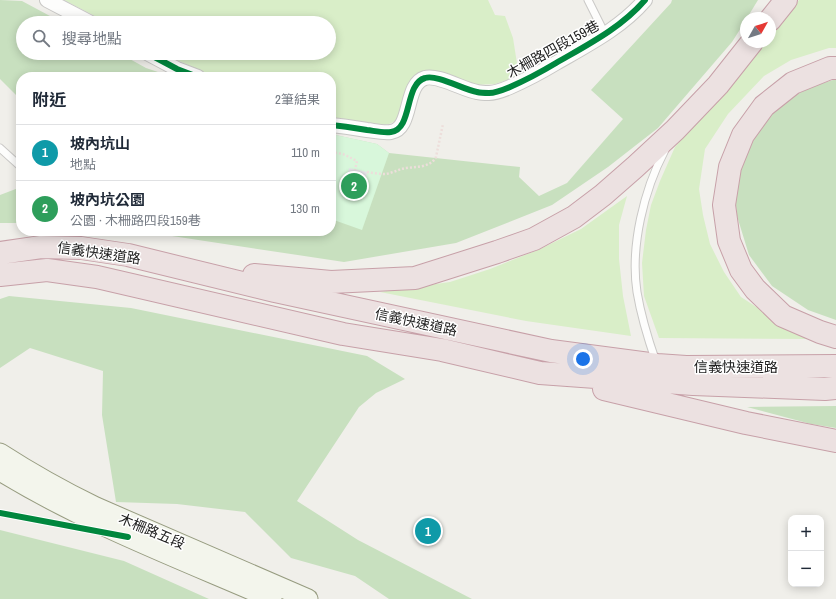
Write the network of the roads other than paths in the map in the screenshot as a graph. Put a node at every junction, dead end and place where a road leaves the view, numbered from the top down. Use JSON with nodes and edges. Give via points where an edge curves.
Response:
{"nodes":[{"id":1,"x":47,"y":0,"type":"edge"},
{"id":2,"x":588,"y":0,"type":"edge"},
{"id":3,"x":645,"y":0,"type":"edge"},
{"id":4,"x":786,"y":0,"type":"edge"},
{"id":5,"x":776,"y":12,"type":"edge"},
{"id":6,"x":78,"y":16,"type":"edge"},
{"id":7,"x":605,"y":34,"type":"junction"},
{"id":8,"x":747,"y":48,"type":"edge"},
{"id":9,"x":157,"y":60,"type":"edge"},
{"id":10,"x":836,"y":68,"type":"edge"},
{"id":11,"x":175,"y":72,"type":"edge"},
{"id":12,"x":336,"y":126,"type":"edge"},
{"id":13,"x":675,"y":130,"type":"junction"},
{"id":14,"x":0,"y":148,"type":"edge"},
{"id":15,"x":16,"y":162,"type":"edge"},
{"id":16,"x":0,"y":253,"type":"edge"},
{"id":17,"x":181,"y":268,"type":"junction"},
{"id":18,"x":0,"y":275,"type":"edge"},
{"id":19,"x":836,"y":337,"type":"edge"},
{"id":20,"x":657,"y":365,"type":"junction"},
{"id":21,"x":836,"y":366,"type":"edge"},
{"id":22,"x":540,"y":373,"type":"junction"},
{"id":23,"x":836,"y":388,"type":"edge"},
{"id":24,"x":836,"y":441,"type":"edge"},
{"id":25,"x":0,"y":453,"type":"edge"},
{"id":26,"x":0,"y":471,"type":"edge"},
{"id":27,"x":272,"y":599,"type":"edge"},
{"id":28,"x":308,"y":599,"type":"edge"}],
"edges":[{"from":1,"to":6,"type":"street"},
{"from":2,"to":7,"type":"lane"},
{"from":3,"to":7,"type":"street","name":"木柵路四段159巷"},
{"from":4,"to":5,"type":"highway"},
{"from":7,"to":12,"type":"street","name":"木柵路四段159巷","via":[[539,73],[500,91],[478,92],[434,78],[425,78],[413,89],[401,126],[392,132]]},
{"from":8,"to":13,"type":"highway","via":[[718,86]]},
{"from":9,"to":11,"type":"street"},
{"from":10,"to":19,"type":"highway","via":[[830,68],[793,84],[764,106],[743,135],[730,167],[724,205],[729,240],[741,270],[755,289],[783,316]]},
{"from":13,"to":17,"type":"highway","via":[[603,195],[574,217],[534,239],[415,278],[331,282]]},
{"from":13,"to":20,"type":"lane","via":[[651,182],[638,233],[635,262],[637,291]]},
{"from":14,"to":15,"type":"lane"},
{"from":16,"to":17,"type":"highway","name":"信義快速道路","via":[[41,247],[81,248],[128,255]]},
{"from":17,"to":20,"type":"highway","name":"信義快速道路","via":[[552,351]]},
{"from":18,"to":22,"type":"highway","name":"信義快速道路","via":[[47,270],[97,277],[343,334],[442,350]]},
{"from":20,"to":21,"type":"highway","name":"信義快速道路"},
{"from":22,"to":23,"type":"highway","name":"信義快速道路","via":[[693,384]]},
{"from":22,"to":24,"type":"highway","via":[[746,423]]},
{"from":25,"to":28,"type":"main road","name":"木柵路五段","via":[[65,492],[96,507]]},
{"from":26,"to":27,"type":"main road","name":"木柵路五段","via":[[90,520]]}]}
